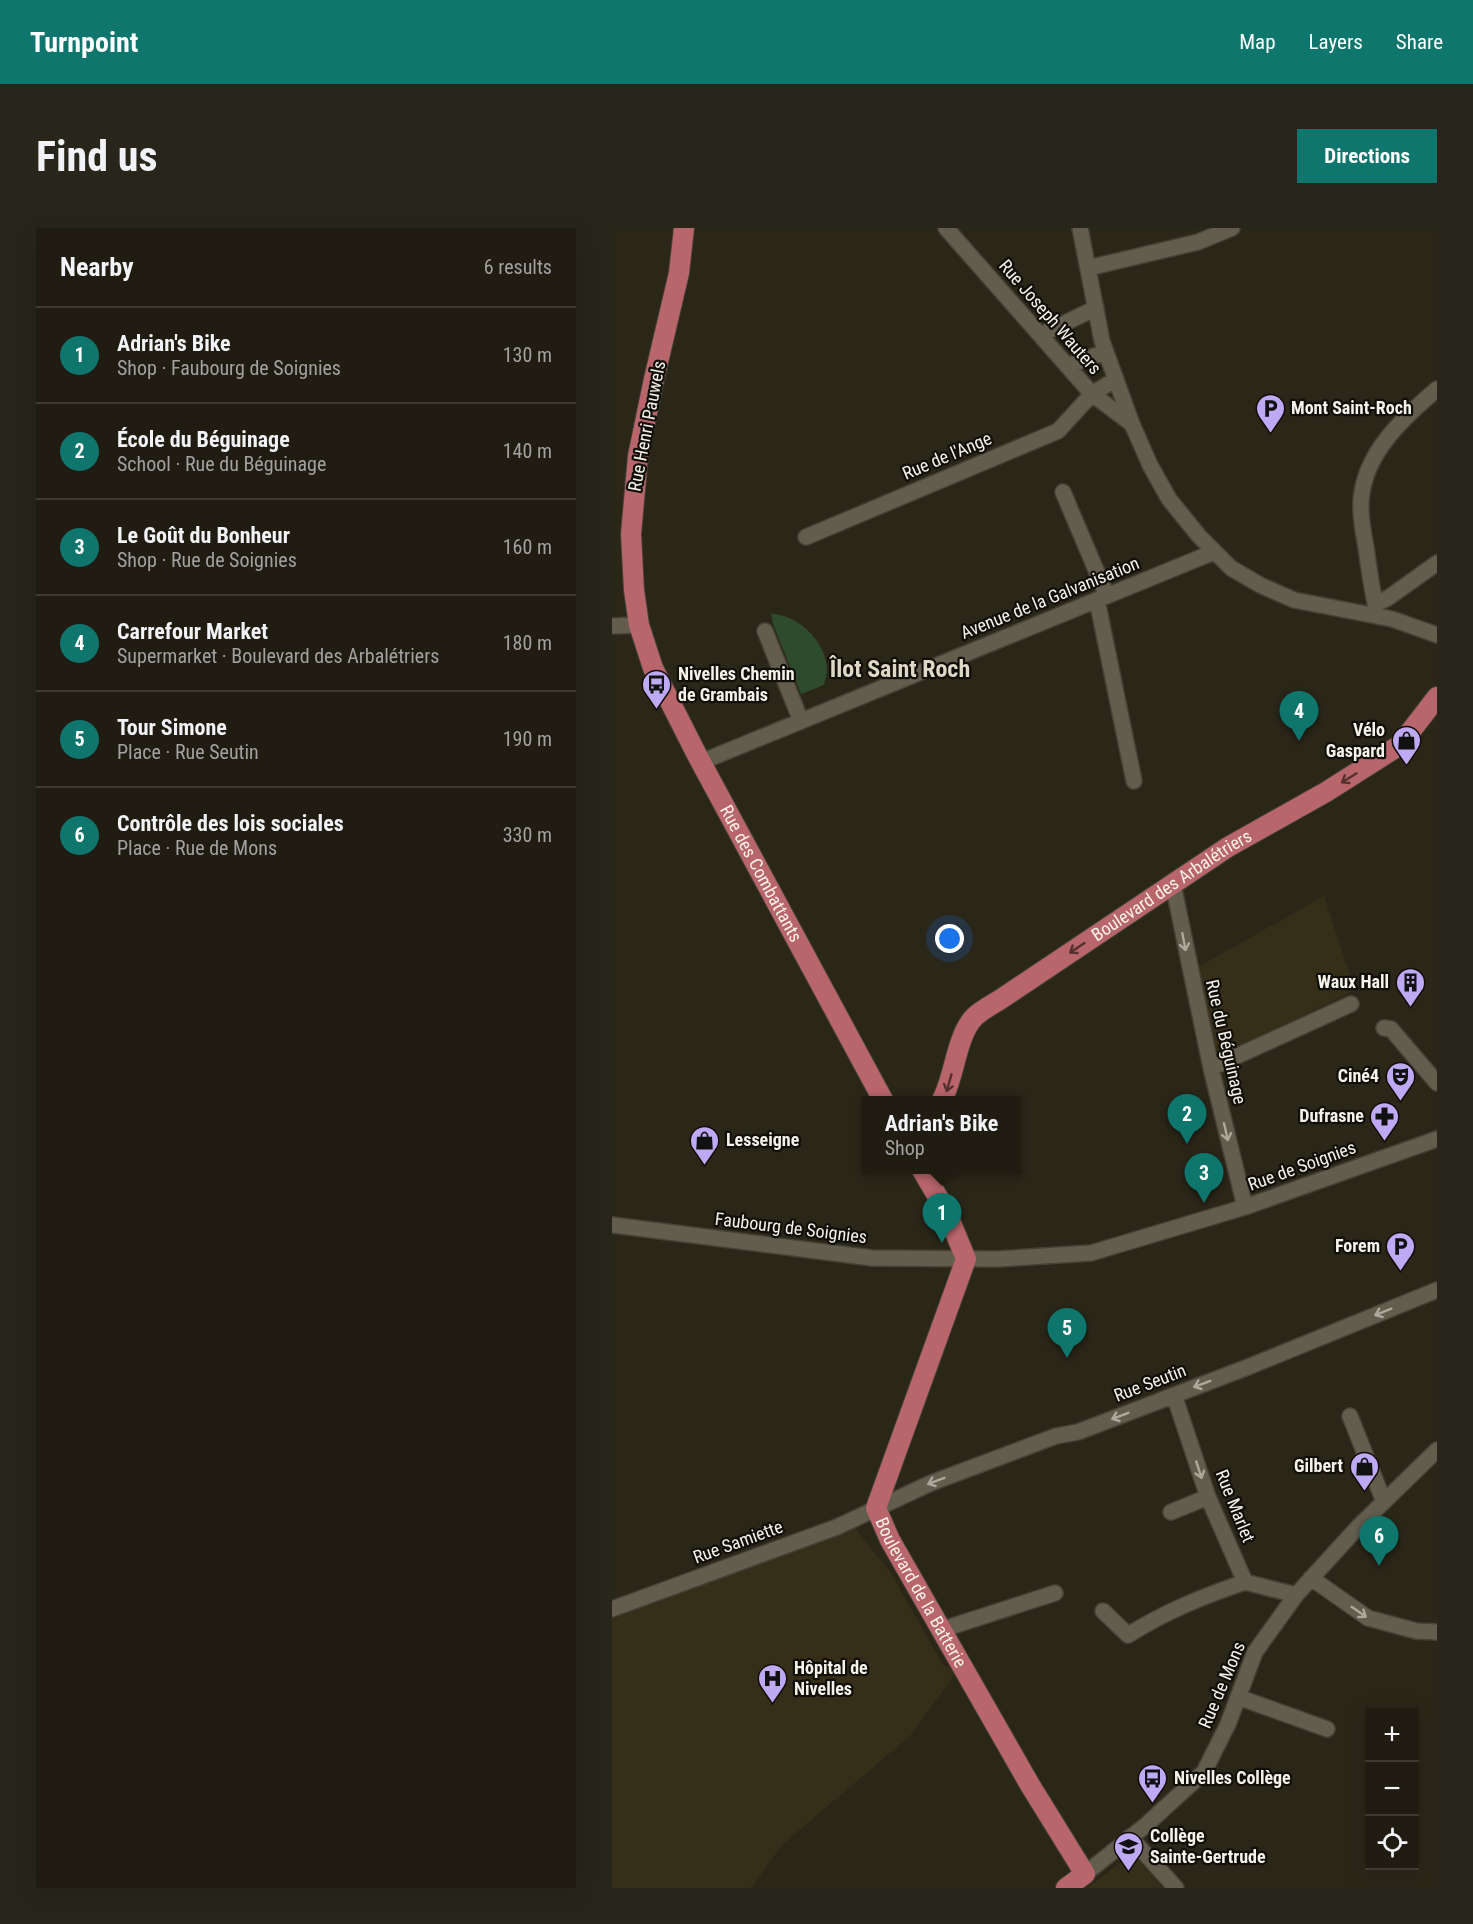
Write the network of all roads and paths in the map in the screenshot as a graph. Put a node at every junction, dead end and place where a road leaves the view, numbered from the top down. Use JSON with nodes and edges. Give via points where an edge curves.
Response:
{"nodes":[{"id":1,"x":684,"y":228,"type":"edge"},
{"id":2,"x":945,"y":228,"type":"edge"},
{"id":3,"x":1080,"y":228,"type":"edge"},
{"id":4,"x":1232,"y":228,"type":"edge"},
{"id":5,"x":1088,"y":267,"type":"junction"},
{"id":6,"x":1096,"y":308,"type":"junction"},
{"id":7,"x":1040,"y":334,"type":"junction"},
{"id":8,"x":1106,"y":352,"type":"junction"},
{"id":9,"x":1068,"y":366,"type":"junction"},
{"id":10,"x":1116,"y":379,"type":"junction"},
{"id":11,"x":1437,"y":389,"type":"edge"},
{"id":12,"x":1092,"y":394,"type":"junction"},
{"id":13,"x":1135,"y":431,"type":"junction"},
{"id":14,"x":1063,"y":492,"type":"dead end"},
{"id":15,"x":806,"y":537,"type":"dead end"},
{"id":16,"x":1214,"y":552,"type":"junction"},
{"id":17,"x":1437,"y":562,"type":"edge"},
{"id":18,"x":1102,"y":598,"type":"junction"},
{"id":19,"x":1377,"y":610,"type":"junction"},
{"id":20,"x":612,"y":626,"type":"edge"},
{"id":21,"x":765,"y":631,"type":"dead end"},
{"id":22,"x":641,"y":634,"type":"junction"},
{"id":23,"x":1437,"y":635,"type":"edge"},
{"id":24,"x":1437,"y":697,"type":"edge"},
{"id":25,"x":801,"y":721,"type":"junction"},
{"id":26,"x":701,"y":762,"type":"junction"},
{"id":27,"x":1134,"y":781,"type":"dead end"},
{"id":28,"x":1173,"y":884,"type":"junction"},
{"id":29,"x":1351,"y":1004,"type":"dead end"},
{"id":30,"x":1384,"y":1028,"type":"dead end"},
{"id":31,"x":1211,"y":1068,"type":"junction"},
{"id":32,"x":1437,"y":1083,"type":"edge"},
{"id":33,"x":880,"y":1096,"type":"edge"},
{"id":34,"x":944,"y":1096,"type":"edge"},
{"id":35,"x":1437,"y":1138,"type":"edge"},
{"id":36,"x":924,"y":1174,"type":"edge"},
{"id":37,"x":1245,"y":1207,"type":"junction"},
{"id":38,"x":612,"y":1225,"type":"edge"},
{"id":39,"x":966,"y":1259,"type":"junction"},
{"id":40,"x":1437,"y":1290,"type":"edge"},
{"id":41,"x":1174,"y":1395,"type":"junction"},
{"id":42,"x":1350,"y":1416,"type":"dead end"},
{"id":43,"x":1437,"y":1450,"type":"edge"},
{"id":44,"x":1208,"y":1497,"type":"junction"},
{"id":45,"x":1384,"y":1502,"type":"junction"},
{"id":46,"x":876,"y":1508,"type":"junction"},
{"id":47,"x":1171,"y":1512,"type":"dead end"},
{"id":48,"x":1311,"y":1578,"type":"junction"},
{"id":49,"x":1245,"y":1582,"type":"junction"},
{"id":50,"x":1055,"y":1593,"type":"dead end"},
{"id":51,"x":1296,"y":1595,"type":"junction"},
{"id":52,"x":612,"y":1609,"type":"edge"},
{"id":53,"x":1103,"y":1611,"type":"dead end"},
{"id":54,"x":944,"y":1632,"type":"junction"},
{"id":55,"x":1437,"y":1632,"type":"edge"},
{"id":56,"x":1238,"y":1697,"type":"junction"},
{"id":57,"x":1327,"y":1730,"type":"dead end"},
{"id":58,"x":1130,"y":1837,"type":"junction"},
{"id":59,"x":1085,"y":1874,"type":"junction"},
{"id":60,"x":1066,"y":1888,"type":"edge"},
{"id":61,"x":1176,"y":1888,"type":"edge"}],
"edges":[{"from":1,"to":22,"type":"main road","name":"Rue Henri Pauwels","via":[[680,273],[637,467],[631,534]]},
{"from":2,"to":7,"type":"street","name":"Rue Joseph Wauters"},
{"from":3,"to":5,"type":"street"},
{"from":4,"to":5,"type":"street","via":[[1198,242]]},
{"from":5,"to":6,"type":"street"},
{"from":6,"to":7,"type":"street"},
{"from":6,"to":8,"type":"street"},
{"from":7,"to":9,"type":"street","name":"Rue Joseph Wauters"},
{"from":8,"to":9,"type":"street"},
{"from":8,"to":10,"type":"street"},
{"from":9,"to":12,"type":"street","name":"Rue Joseph Wauters"},
{"from":10,"to":12,"type":"street","name":"Rue de l'Ange"},
{"from":10,"to":13,"type":"street"},
{"from":11,"to":19,"type":"street","via":[[1380,447],[1368,471],[1361,500]]},
{"from":12,"to":13,"type":"street","name":"Rue Joseph Wauters"},
{"from":12,"to":15,"type":"street","name":"Rue de l'Ange","via":[[1058,431]]},
{"from":13,"to":16,"type":"street","via":[[1169,499]]},
{"from":14,"to":18,"type":"street"},
{"from":16,"to":18,"type":"street","name":"Avenue de la Galvanisation"},
{"from":16,"to":19,"type":"street","via":[[1230,568],[1294,600],[1321,607]]},
{"from":17,"to":19,"type":"street"},
{"from":18,"to":25,"type":"street","name":"Avenue de la Galvanisation"},
{"from":18,"to":27,"type":"street"},
{"from":19,"to":23,"type":"street"},
{"from":20,"to":22,"type":"street"},
{"from":21,"to":25,"type":"street"},
{"from":22,"to":26,"type":"main road","name":"Rue des Combattants","via":[[653,668]]},
{"from":24,"to":28,"type":"main road","name":"Boulevard des Arbalétriers","one_way":true,"via":[[1400,745]]},
{"from":25,"to":26,"type":"street","name":"Avenue de la Galvanisation"},
{"from":26,"to":33,"type":"main road","name":"Rue des Combattants"},
{"from":28,"to":31,"type":"street","name":"Rue du Béguinage","one_way":true},
{"from":28,"to":34,"type":"main road","name":"Boulevard des Arbalétriers","one_way":true,"via":[[971,1021]]},
{"from":29,"to":31,"type":"street"},
{"from":30,"to":32,"type":"street","via":[[1391,1029]]},
{"from":31,"to":37,"type":"street","name":"Rue du Béguinage","one_way":true},
{"from":35,"to":37,"type":"street","name":"Rue de Soignies"},
{"from":36,"to":39,"type":"main road","via":[[946,1211]]},
{"from":37,"to":39,"type":"street","name":"Rue de Soignies","via":[[1092,1253]]},
{"from":38,"to":39,"type":"street","name":"Faubourg de Soignies","via":[[872,1258]]},
{"from":39,"to":46,"type":"main road","name":"Boulevard de la Batterie"},
{"from":40,"to":41,"type":"street","name":"Rue Seutin","one_way":true},
{"from":41,"to":44,"type":"street","name":"Rue Marlet","one_way":true},
{"from":41,"to":46,"type":"street","name":"Rue Seutin","one_way":true,"via":[[931,1483]]},
{"from":42,"to":45,"type":"street"},
{"from":43,"to":45,"type":"street","name":"Rue de Mons"},
{"from":44,"to":47,"type":"street"},
{"from":44,"to":49,"type":"street","name":"Rue Marlet"},
{"from":45,"to":48,"type":"street","name":"Rue de Mons"},
{"from":46,"to":52,"type":"street","name":"Rue Samiette","via":[[837,1527]]},
{"from":46,"to":54,"type":"main road","name":"Boulevard de la Batterie","via":[[890,1540]]},
{"from":48,"to":51,"type":"street","name":"Rue de Mons"},
{"from":48,"to":55,"type":"street","one_way":true,"via":[[1368,1618],[1416,1631]]},
{"from":49,"to":51,"type":"street"},
{"from":49,"to":53,"type":"street","via":[[1201,1596],[1128,1635]]},
{"from":50,"to":54,"type":"street"},
{"from":51,"to":56,"type":"street","name":"Rue de Mons","via":[[1255,1652]]},
{"from":54,"to":59,"type":"main road","name":"Boulevard de la Batterie"},
{"from":56,"to":57,"type":"street"},
{"from":56,"to":58,"type":"street","name":"Rue de Mons","via":[[1204,1772]]},
{"from":58,"to":59,"type":"street","name":"Rue de Mons"},
{"from":58,"to":61,"type":"street"},
{"from":59,"to":60,"type":"main road"}]}
